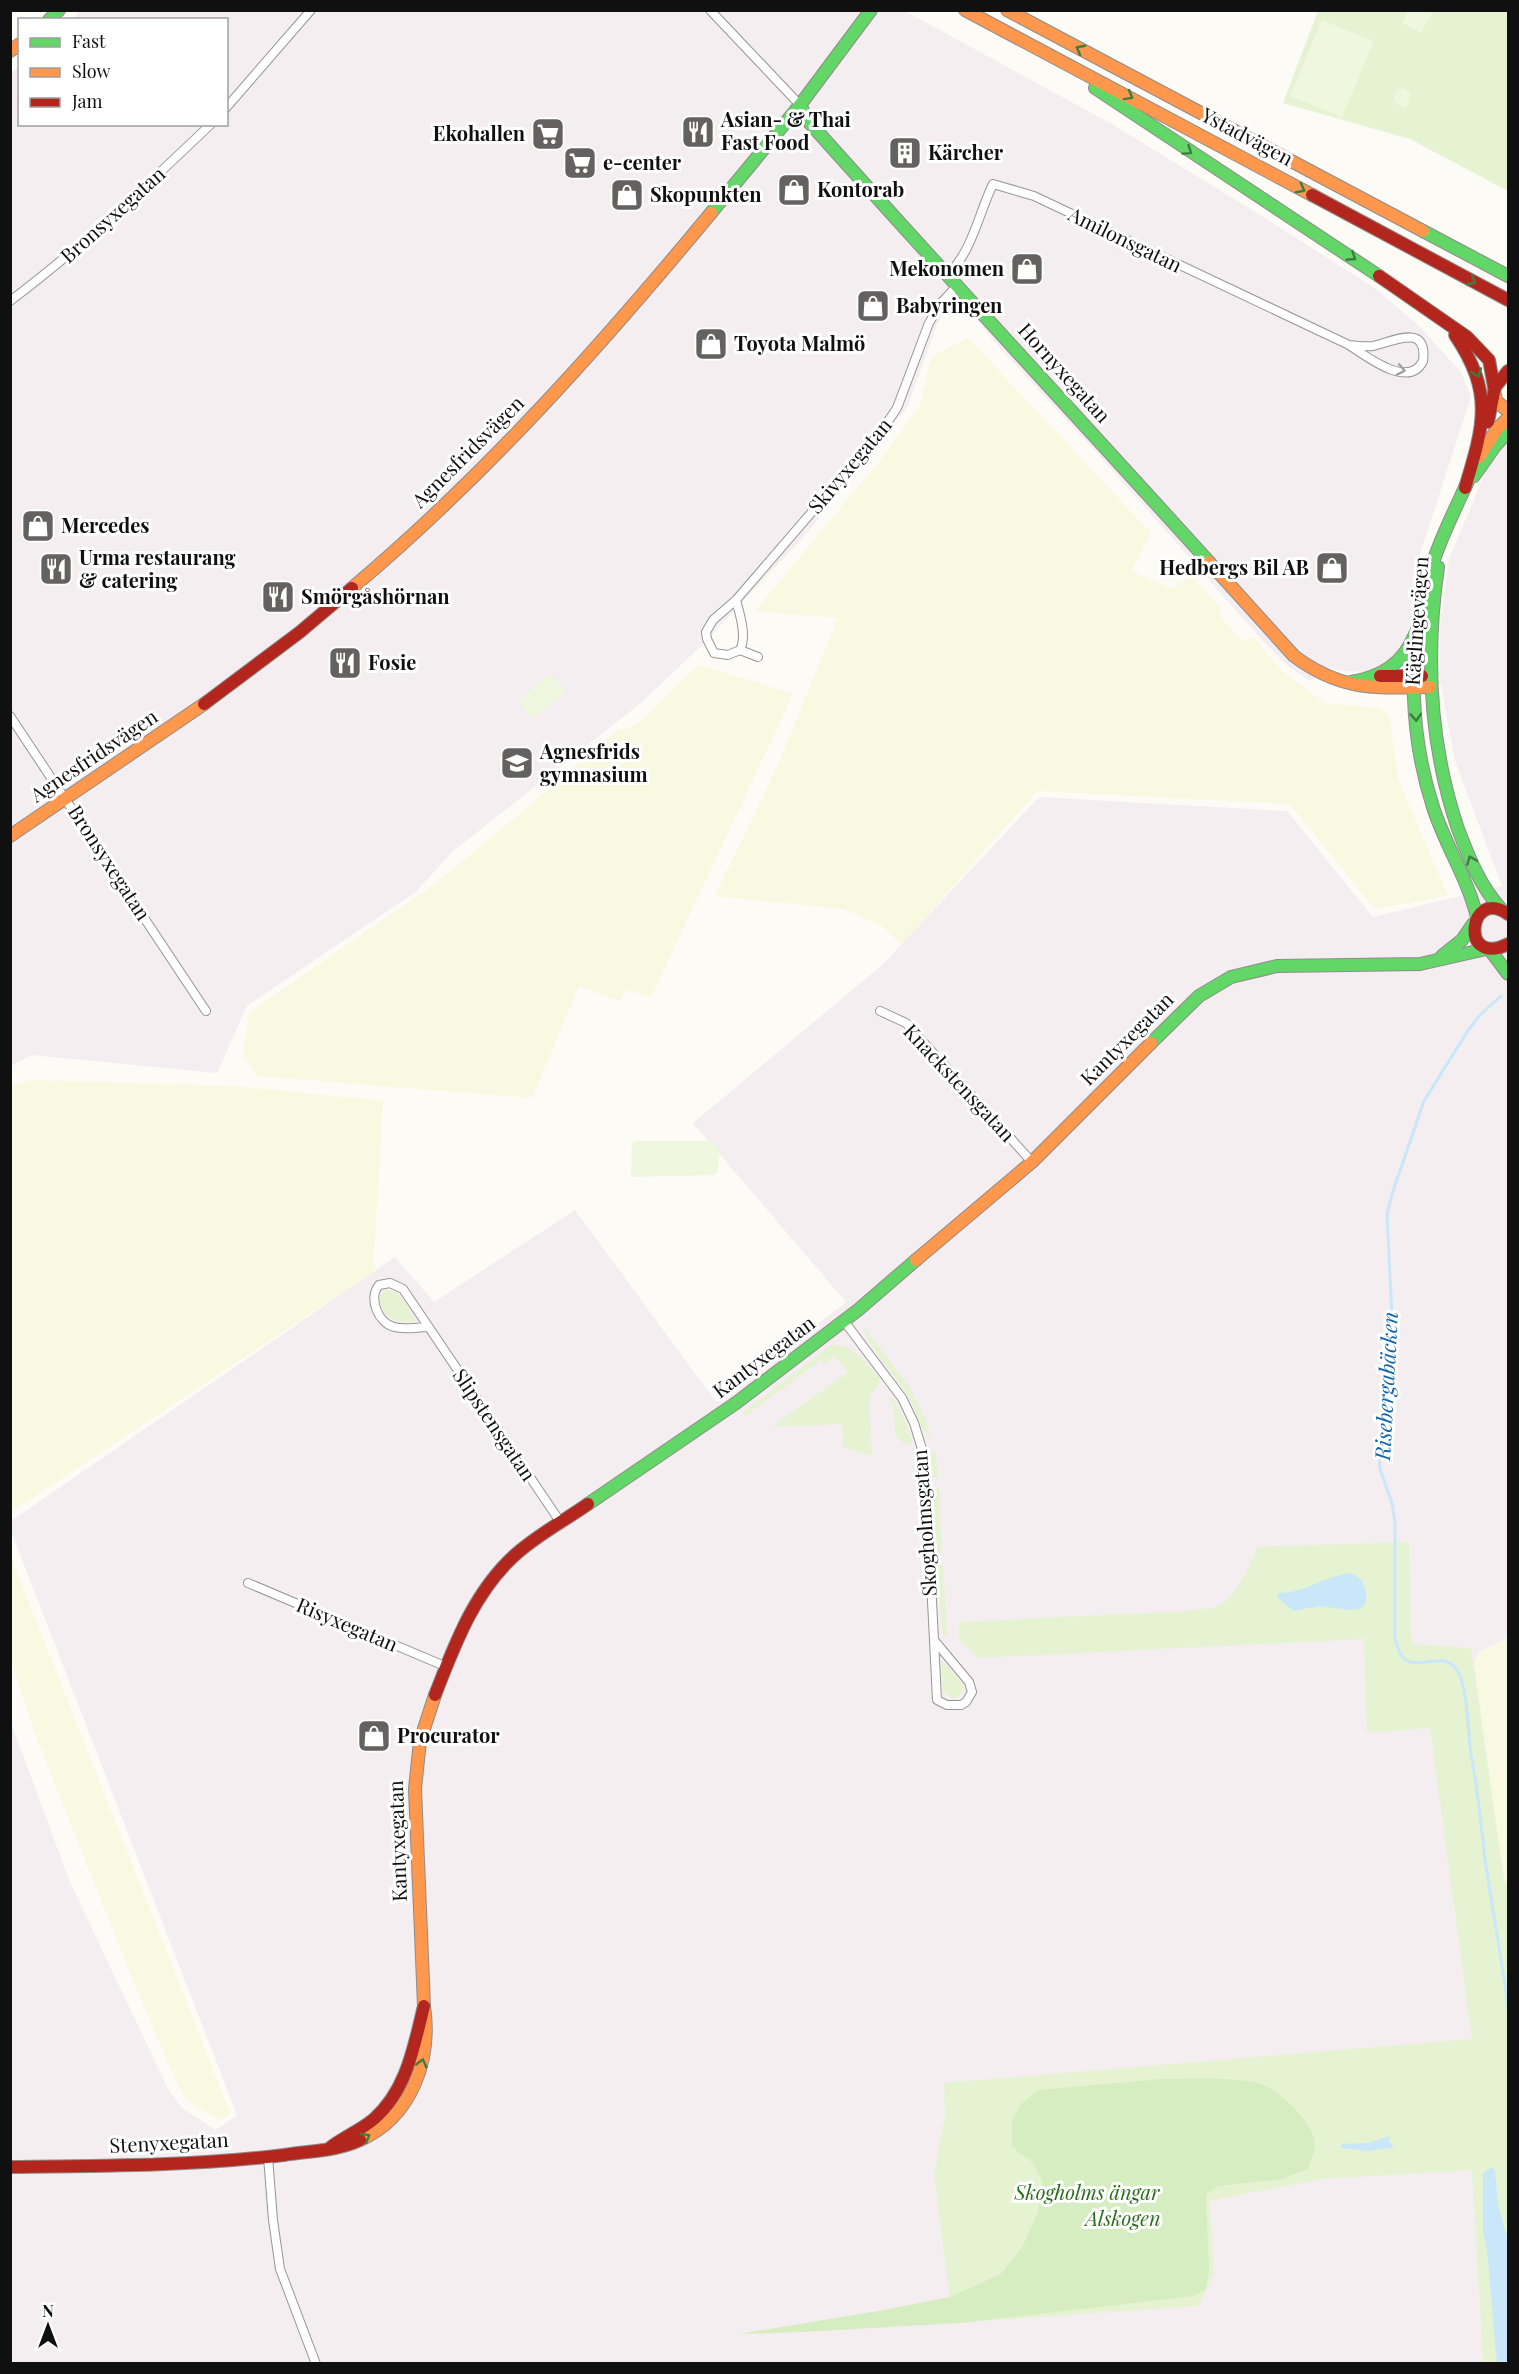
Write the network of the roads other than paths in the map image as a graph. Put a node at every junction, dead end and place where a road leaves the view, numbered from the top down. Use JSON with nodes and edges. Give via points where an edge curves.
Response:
{"nodes":[{"id":1,"x":311,"y":10,"type":"edge"},
{"id":2,"x":710,"y":10,"type":"edge"},
{"id":3,"x":871,"y":10,"type":"edge"},
{"id":4,"x":965,"y":10,"type":"edge"},
{"id":5,"x":1007,"y":10,"type":"edge"},
{"id":6,"x":1017,"y":38,"type":"junction"},
{"id":7,"x":800,"y":105,"type":"junction"},
{"id":8,"x":228,"y":106,"type":"edge"},
{"id":9,"x":209,"y":126,"type":"edge"},
{"id":10,"x":1504,"y":273,"type":"edge"},
{"id":11,"x":947,"y":276,"type":"junction"},
{"id":12,"x":957,"y":286,"type":"junction"},
{"id":13,"x":1509,"y":300,"type":"edge"},
{"id":14,"x":10,"y":301,"type":"edge"},
{"id":15,"x":1446,"y":323,"type":"junction"},
{"id":16,"x":1349,"y":345,"type":"junction"},
{"id":17,"x":1509,"y":371,"type":"edge"},
{"id":18,"x":1494,"y":388,"type":"junction"},
{"id":19,"x":1509,"y":411,"type":"edge"},
{"id":20,"x":1509,"y":418,"type":"edge"},
{"id":21,"x":1509,"y":432,"type":"edge"},
{"id":22,"x":1480,"y":455,"type":"junction"},
{"id":23,"x":1465,"y":488,"type":"junction"},
{"id":24,"x":1444,"y":536,"type":"junction"},
{"id":25,"x":736,"y":600,"type":"junction"},
{"id":26,"x":1420,"y":616,"type":"junction"},
{"id":27,"x":740,"y":650,"type":"junction"},
{"id":28,"x":758,"y":657,"type":"dead end"},
{"id":29,"x":1376,"y":676,"type":"junction"},
{"id":30,"x":1416,"y":681,"type":"junction"},
{"id":31,"x":1337,"y":682,"type":"junction"},
{"id":32,"x":1430,"y":682,"type":"junction"},
{"id":33,"x":10,"y":716,"type":"edge"},
{"id":34,"x":66,"y":798,"type":"junction"},
{"id":35,"x":10,"y":836,"type":"edge"},
{"id":36,"x":1506,"y":912,"type":"edge"},
{"id":37,"x":1475,"y":920,"type":"junction"},
{"id":38,"x":1509,"y":944,"type":"edge"},
{"id":39,"x":1488,"y":949,"type":"junction"},
{"id":40,"x":1420,"y":964,"type":"junction"},
{"id":41,"x":1509,"y":974,"type":"edge"},
{"id":42,"x":206,"y":1011,"type":"dead end"},
{"id":43,"x":880,"y":1011,"type":"dead end"},
{"id":44,"x":1032,"y":1162,"type":"junction"},
{"id":45,"x":844,"y":1321,"type":"junction"},
{"id":46,"x":428,"y":1327,"type":"junction"},
{"id":47,"x":561,"y":1523,"type":"junction"},
{"id":48,"x":248,"y":1583,"type":"dead end"},
{"id":49,"x":934,"y":1640,"type":"junction"},
{"id":50,"x":447,"y":1667,"type":"junction"},
{"id":51,"x":424,"y":2006,"type":"junction"},
{"id":52,"x":388,"y":2105,"type":"joint"},
{"id":53,"x":397,"y":2114,"type":"joint"},
{"id":54,"x":330,"y":2147,"type":"junction"},
{"id":55,"x":268,"y":2157,"type":"junction"},
{"id":56,"x":10,"y":2167,"type":"edge"},
{"id":57,"x":316,"y":2364,"type":"edge"}],
"edges":[{"from":1,"to":8,"type":"street"},
{"from":2,"to":7,"type":"street","name":"Hornyxegatan"},
{"from":3,"to":7,"type":"main road","name":"Agnesfridsvägen"},
{"from":4,"to":6,"type":"main road","name":"Ystadvägen"},
{"from":10,"to":5,"type":"main road","name":"Ystadvägen","one_way":true},
{"from":6,"to":13,"type":"main road","name":"Ystadvägen","one_way":true},
{"from":6,"to":15,"type":"main road","one_way":true},
{"from":7,"to":11,"type":"main road","name":"Hornyxegatan","via":[[809,122]]},
{"from":7,"to":34,"type":"main road","name":"Agnesfridsvägen","via":[[588,358],[396,551],[243,676]]},
{"from":9,"to":14,"type":"street","name":"Bronsyxegatan","via":[[108,221]]},
{"from":11,"to":12,"type":"main road","name":"Hornyxegatan"},
{"from":11,"to":16,"type":"street","name":"Amilonsgatan","via":[[960,263],[993,184],[1034,196]]},
{"from":12,"to":25,"type":"street","name":"Skivyxegatan","via":[[929,323],[897,408],[880,433]]},
{"from":12,"to":31,"type":"main road","name":"Hornyxegatan","via":[[1294,656],[1316,673]]},
{"from":15,"to":18,"type":"main road","via":[[1483,352],[1490,364]]},
{"from":15,"to":23,"type":"main road","one_way":true,"via":[[1471,357],[1483,396],[1480,434]]},
{"from":16,"to":16,"type":"street","name":"Amilonsgatan","one_way":true,"via":[[1399,372],[1415,371],[1423,361],[1422,346],[1412,337],[1368,347]]},
{"from":17,"to":18,"type":"main road","via":[[1500,376]]},
{"from":18,"to":19,"type":"main road","via":[[1497,401]]},
{"from":18,"to":22,"type":"main road","name":"Käglingevägen"},
{"from":20,"to":22,"type":"main road","name":"Käglingevägen"},
{"from":21,"to":23,"type":"main road"},
{"from":22,"to":23,"type":"main road","name":"Käglingevägen"},
{"from":23,"to":24,"type":"main road","name":"Käglingevägen"},
{"from":24,"to":26,"type":"main road","name":"Käglingevägen","via":[[1426,585]]},
{"from":24,"to":32,"type":"main road","name":"Käglingevägen","via":[[1435,585]]},
{"from":25,"to":27,"type":"street","via":[[743,634]]},
{"from":25,"to":27,"type":"street","name":"Skivyxegatan","via":[[709,626],[707,639],[714,653],[728,655]]},
{"from":26,"to":29,"type":"main road","via":[[1403,656]]},
{"from":26,"to":30,"type":"main road","name":"Käglingevägen"},
{"from":27,"to":28,"type":"street","name":"Skivyxegatan"},
{"from":29,"to":30,"type":"main road","name":"Hornyxegatan"},
{"from":29,"to":31,"type":"main road"},
{"from":30,"to":31,"type":"main road","name":"Hornyxegatan","via":[[1367,687]]},
{"from":30,"to":32,"type":"main road","name":"Hornyxegatan"},
{"from":30,"to":37,"type":"main road","name":"Käglingevägen","one_way":true,"via":[[1418,734],[1428,789],[1474,903]]},
{"from":36,"to":32,"type":"main road","name":"Käglingevägen","one_way":true,"via":[[1480,882],[1452,812],[1439,762]]},
{"from":33,"to":34,"type":"street","name":"Bronsyxegatan"},
{"from":34,"to":35,"type":"main road","name":"Agnesfridsvägen"},
{"from":34,"to":42,"type":"street","name":"Bronsyxegatan"},
{"from":36,"to":37,"type":"main road","via":[[1489,909]]},
{"from":37,"to":39,"type":"main road","name":"Käglingevägen","via":[[1476,941]]},
{"from":37,"to":40,"type":"main road","name":"Kantyxegatan","via":[[1454,948]]},
{"from":38,"to":39,"type":"main road","name":"Kantyxegatan","via":[[1498,950]]},
{"from":39,"to":40,"type":"main road","name":"Kantyxegatan"},
{"from":39,"to":41,"type":"main road"},
{"from":40,"to":44,"type":"main road","name":"Kantyxegatan","via":[[1277,966],[1232,977],[1214,986],[1184,1009]]},
{"from":43,"to":44,"type":"street","name":"Knackstensgatan","via":[[906,1023]]},
{"from":44,"to":45,"type":"main road","name":"Kantyxegatan"},
{"from":45,"to":47,"type":"main road","name":"Kantyxegatan","via":[[736,1403]]},
{"from":45,"to":49,"type":"street","name":"Skogholmsgatan","via":[[902,1398],[922,1449]]},
{"from":46,"to":46,"type":"street","name":"Slipstensgatan","via":[[402,1289],[390,1283],[379,1285],[375,1306],[387,1324],[399,1328]]},
{"from":46,"to":47,"type":"street","name":"Slipstensgatan"},
{"from":47,"to":50,"type":"main road","name":"Kantyxegatan","via":[[517,1553],[485,1586]]},
{"from":48,"to":50,"type":"street","name":"Risyxegatan"},
{"from":49,"to":49,"type":"street","name":"Skogholmsgatan","via":[[969,1682],[972,1692],[961,1705],[937,1700]]},
{"from":50,"to":51,"type":"main road","name":"Kantyxegatan","via":[[420,1740],[414,1796]]},
{"from":51,"to":52,"type":"main road","name":"Kantyxegatan","via":[[409,2068]]},
{"from":53,"to":51,"type":"main road","name":"Kantyxegatan","one_way":true,"via":[[422,2069],[428,2037]]},
{"from":52,"to":54,"type":"main road","name":"Stenyxegatan"},
{"from":54,"to":53,"type":"main road","name":"Stenyxegatan","one_way":true,"via":[[348,2146],[363,2139]]},
{"from":54,"to":55,"type":"main road","name":"Stenyxegatan"},
{"from":55,"to":56,"type":"main road","name":"Stenyxegatan","via":[[128,2166]]},
{"from":55,"to":57,"type":"street","via":[[280,2270]]}]}
